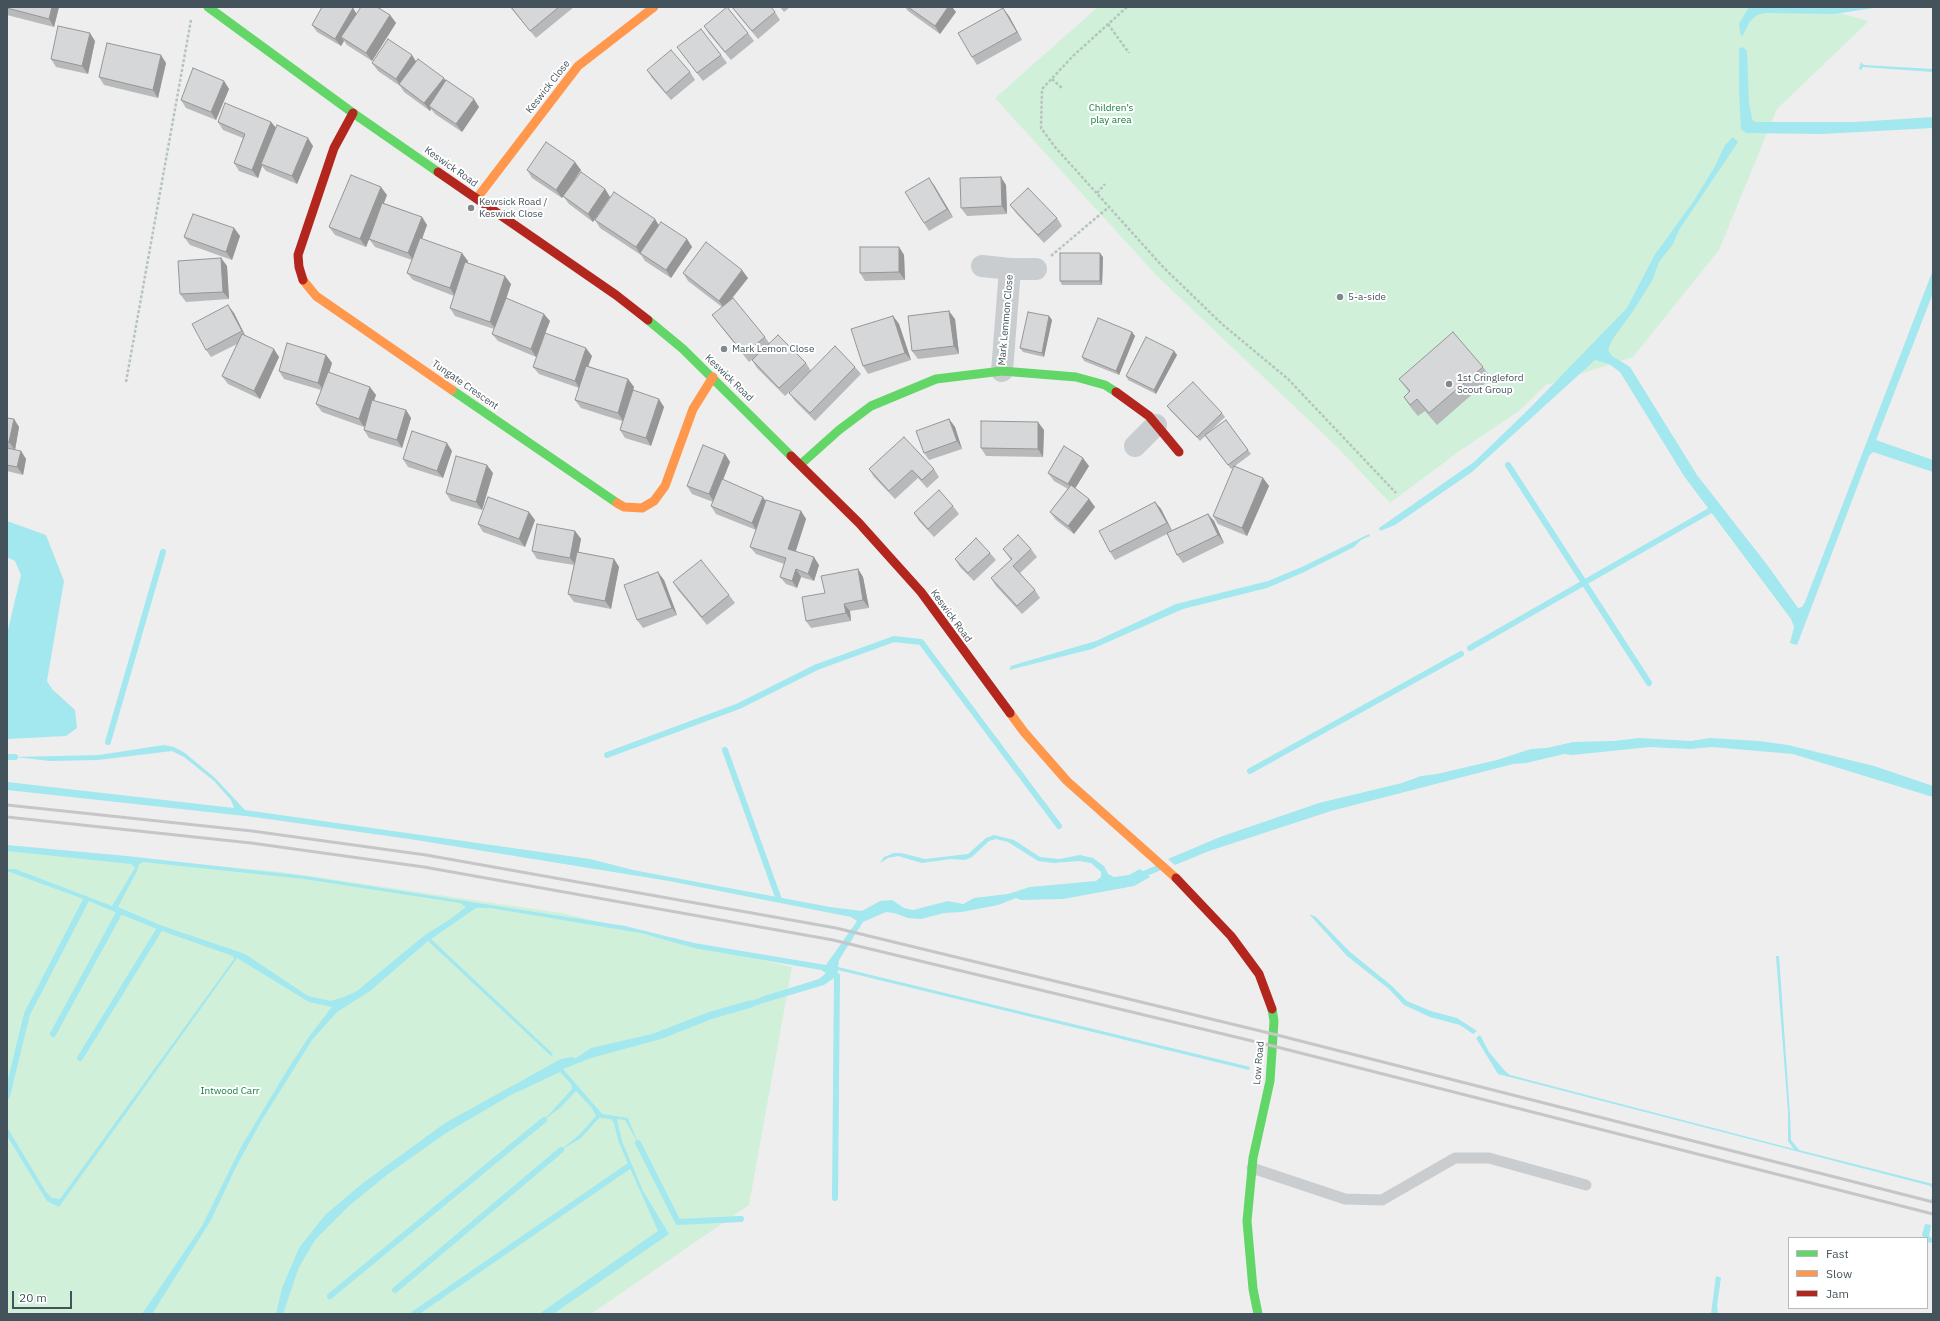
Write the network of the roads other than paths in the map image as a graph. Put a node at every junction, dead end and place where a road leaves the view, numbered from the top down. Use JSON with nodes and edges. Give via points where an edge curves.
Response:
{"nodes":[{"id":1,"x":208,"y":7,"type":"edge"},
{"id":2,"x":654,"y":7,"type":"edge"},
{"id":3,"x":353,"y":113,"type":"junction"},
{"id":4,"x":477,"y":198,"type":"junction"},
{"id":5,"x":982,"y":266,"type":"dead end"},
{"id":6,"x":1010,"y":269,"type":"junction"},
{"id":7,"x":1036,"y":270,"type":"road end"},
{"id":8,"x":1002,"y":372,"type":"junction"},
{"id":9,"x":713,"y":377,"type":"junction"},
{"id":10,"x":1156,"y":425,"type":"junction"},
{"id":11,"x":1135,"y":446,"type":"dead end"},
{"id":12,"x":1179,"y":452,"type":"dead end"},
{"id":13,"x":801,"y":464,"type":"junction"},
{"id":14,"x":1152,"y":856,"type":"joint"},
{"id":15,"x":1252,"y":1168,"type":"junction"},
{"id":16,"x":1586,"y":1185,"type":"dead end"},
{"id":17,"x":1258,"y":1314,"type":"edge"}],
"edges":[{"from":1,"to":3,"type":"street","name":"Keswick Road"},
{"from":2,"to":4,"type":"street","name":"Keswick Close","via":[[578,66]]},
{"from":3,"to":4,"type":"street","name":"Keswick Road"},
{"from":3,"to":9,"type":"street","name":"Tungate Crescent","via":[[334,148],[298,255],[303,280],[316,296],[607,498],[624,507],[642,508],[654,501],[665,486],[693,409]]},
{"from":4,"to":9,"type":"street","name":"Keswick Road","via":[[616,295],[683,349]]},
{"from":5,"to":6,"type":"street","name":"Mark Lemmon Close"},
{"from":6,"to":7,"type":"street","name":"Mark Lemmon Close"},
{"from":6,"to":8,"type":"street","name":"Mark Lemmon Close"},
{"from":8,"to":10,"type":"street","name":"Mark Lemmon Close","via":[[1076,377],[1105,385],[1128,399]]},
{"from":8,"to":13,"type":"street","name":"Mark Lemmon Close","via":[[936,379],[878,403],[839,430]]},
{"from":9,"to":13,"type":"street","name":"Keswick Road"},
{"from":10,"to":11,"type":"street"},
{"from":10,"to":12,"type":"street","name":"Mark Lemmon Close"},
{"from":13,"to":14,"type":"street","name":"Keswick Road","via":[[921,592],[1024,732],[1067,781]]},
{"from":14,"to":15,"type":"street","name":"Low Road","via":[[1210,912],[1247,957],[1259,974],[1271,1004],[1274,1021],[1270,1081]]},
{"from":15,"to":16,"type":"lane","via":[[1345,1199],[1382,1200],[1455,1158],[1489,1158]]},
{"from":15,"to":17,"type":"street","name":"Low Road","via":[[1247,1221],[1253,1289]]}]}
